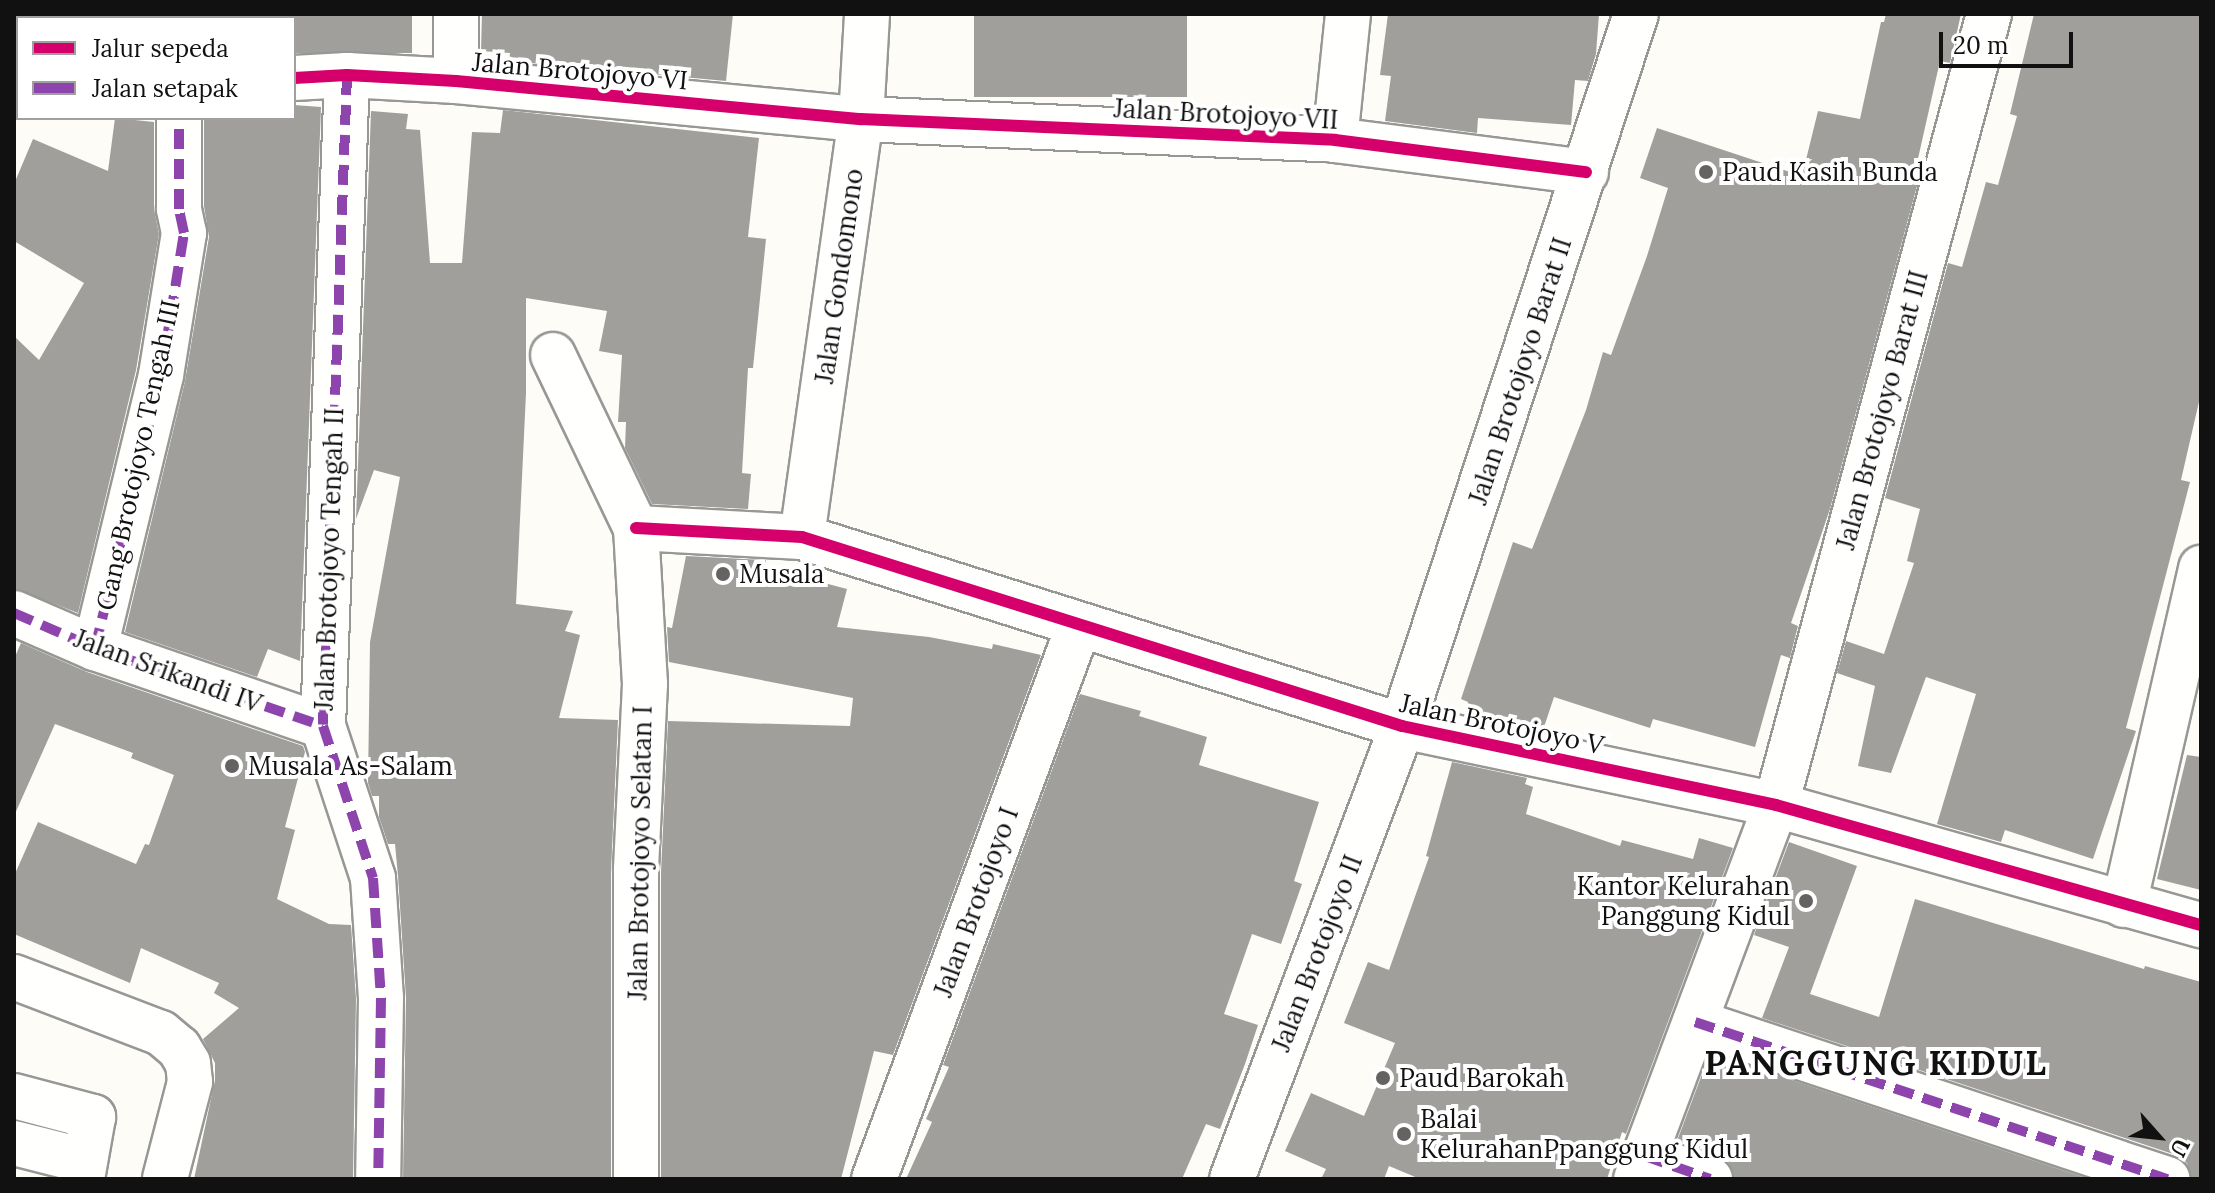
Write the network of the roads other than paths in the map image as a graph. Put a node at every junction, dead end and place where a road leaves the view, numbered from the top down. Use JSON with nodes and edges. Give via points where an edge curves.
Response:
{"nodes":[{"id":1,"x":456,"y":14,"type":"edge"},
{"id":2,"x":867,"y":14,"type":"edge"},
{"id":3,"x":1348,"y":14,"type":"edge"},
{"id":4,"x":1636,"y":14,"type":"edge"},
{"id":5,"x":1989,"y":14,"type":"edge"},
{"id":6,"x":347,"y":75,"type":"junction"},
{"id":7,"x":296,"y":78,"type":"edge"},
{"id":8,"x":456,"y":81,"type":"junction"},
{"id":9,"x":861,"y":119,"type":"junction"},
{"id":10,"x":179,"y":120,"type":"edge"},
{"id":11,"x":1335,"y":140,"type":"junction"},
{"id":12,"x":1586,"y":172,"type":"junction"},
{"id":13,"x":553,"y":355,"type":"dead end"},
{"id":14,"x":636,"y":528,"type":"junction"},
{"id":15,"x":802,"y":537,"type":"junction"},
{"id":16,"x":2201,"y":568,"type":"edge"},
{"id":17,"x":14,"y":613,"type":"edge"},
{"id":18,"x":1079,"y":625,"type":"junction"},
{"id":19,"x":95,"y":648,"type":"junction"},
{"id":20,"x":323,"y":726,"type":"junction"},
{"id":21,"x":1402,"y":726,"type":"junction"},
{"id":22,"x":1776,"y":805,"type":"junction"},
{"id":23,"x":2124,"y":905,"type":"junction"},
{"id":24,"x":2201,"y":925,"type":"edge"},
{"id":25,"x":14,"y":977,"type":"edge"},
{"id":26,"x":1695,"y":1022,"type":"junction"},
{"id":27,"x":14,"y":1096,"type":"edge"},
{"id":28,"x":14,"y":1143,"type":"edge"},
{"id":29,"x":1641,"y":1168,"type":"edge"},
{"id":30,"x":84,"y":1170,"type":"edge"},
{"id":31,"x":165,"y":1179,"type":"edge"},
{"id":32,"x":378,"y":1179,"type":"edge"},
{"id":33,"x":636,"y":1179,"type":"edge"},
{"id":34,"x":874,"y":1179,"type":"edge"},
{"id":35,"x":1232,"y":1179,"type":"edge"},
{"id":36,"x":1710,"y":1179,"type":"edge"},
{"id":37,"x":2168,"y":1179,"type":"edge"}],
"edges":[{"from":1,"to":8,"type":"street"},
{"from":2,"to":9,"type":"street","name":"Jalan Gondomono"},
{"from":3,"to":11,"type":"street","name":"Jalan Brotojoyo VII"},
{"from":4,"to":12,"type":"street","name":"Jalan Brotojoyo Barat II"},
{"from":5,"to":22,"type":"street","name":"Jalan Brotojoyo Barat III"},
{"from":6,"to":7,"type":"street","name":"Jalan Brotojoyo VI"},
{"from":6,"to":8,"type":"street","name":"Jalan Brotojoyo VI"},
{"from":6,"to":20,"type":"street","name":"Jalan Brotojoyo Tengah II"},
{"from":8,"to":9,"type":"street","name":"Jalan Brotojoyo VI"},
{"from":9,"to":11,"type":"street","name":"Jalan Brotojoyo VII"},
{"from":9,"to":15,"type":"street","name":"Jalan Gondomono"},
{"from":10,"to":19,"type":"street","name":"Gang Brotojoyo Tengah III","via":[[184,233],[161,375]]},
{"from":11,"to":12,"type":"street","name":"Jalan Brotojoyo VII"},
{"from":12,"to":21,"type":"street","name":"Jalan Brotojoyo Barat II"},
{"from":13,"to":14,"type":"street"},
{"from":14,"to":15,"type":"street","name":"Jalan Brotojoyo V"},
{"from":14,"to":33,"type":"street","name":"Jalan Brotojoyo Selatan I","via":[[645,684],[636,871]]},
{"from":15,"to":18,"type":"street","name":"Jalan Brotojoyo V"},
{"from":16,"to":23,"type":"street"},
{"from":17,"to":19,"type":"street","name":"Jalan Srikandi IV"},
{"from":18,"to":21,"type":"street","name":"Jalan Brotojoyo V"},
{"from":18,"to":34,"type":"street","name":"Jalan Brotojoyo I"},
{"from":19,"to":20,"type":"street","name":"Jalan Srikandi IV"},
{"from":20,"to":32,"type":"street","name":"Jalan Brotojoyo Tengah II","via":[[373,878],[381,998]]},
{"from":21,"to":22,"type":"street","name":"Jalan Brotojoyo V"},
{"from":21,"to":35,"type":"street","name":"Jalan Brotojoyo II"},
{"from":22,"to":23,"type":"street","name":"Jalan Brotojoyo V"},
{"from":22,"to":26,"type":"street","name":"Jalan Brotojoyo Barat III"},
{"from":23,"to":24,"type":"street","name":"Jalan Brotojoyo V"},
{"from":25,"to":31,"type":"street","via":[[161,1033],[179,1048],[190,1082]]},
{"from":26,"to":29,"type":"street","name":"Jalan Brotojoyo Barat III"},
{"from":26,"to":37,"type":"street"},
{"from":27,"to":30,"type":"street","via":[[93,1117]]},
{"from":28,"to":30,"type":"street"},
{"from":29,"to":36,"type":"street"}]}
